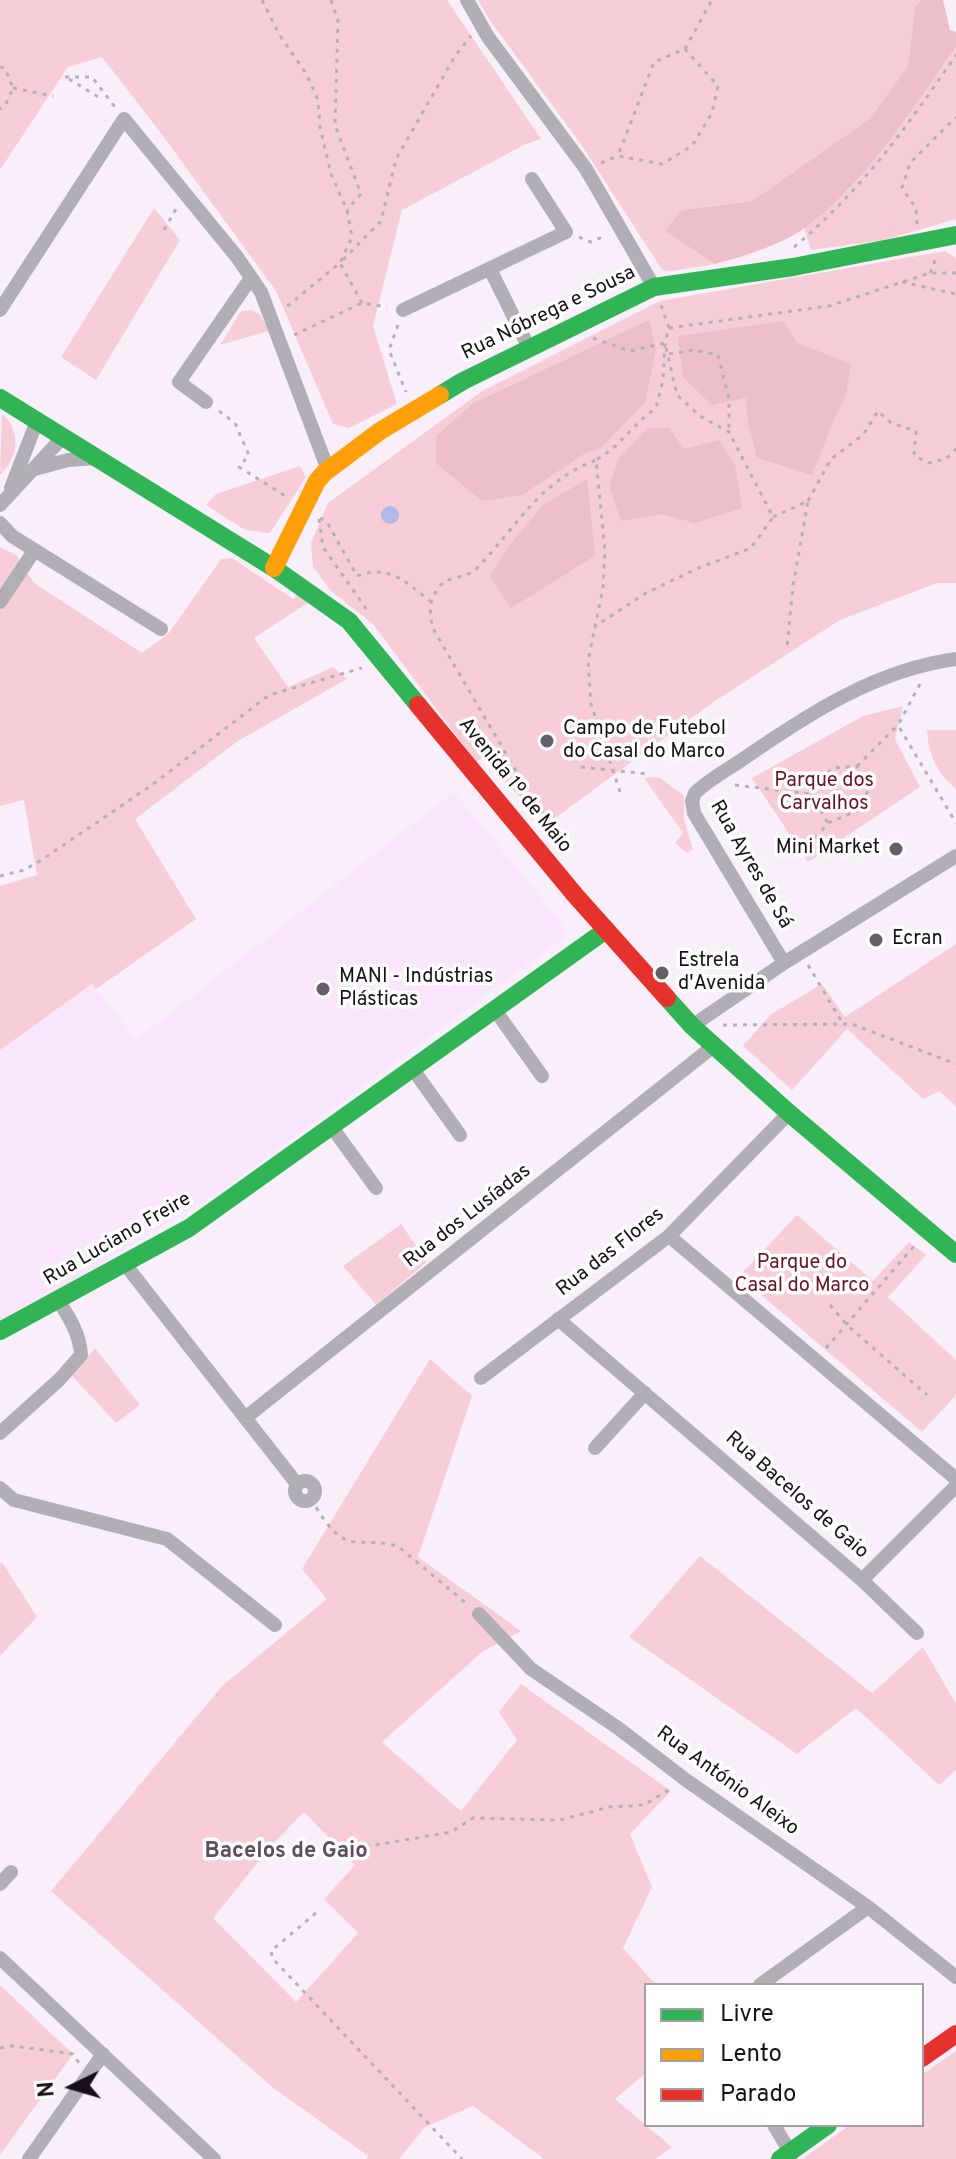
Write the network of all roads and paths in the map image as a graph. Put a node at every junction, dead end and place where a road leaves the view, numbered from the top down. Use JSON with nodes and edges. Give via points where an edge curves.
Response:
{"nodes":[{"id":1,"x":262,"y":0,"type":"edge"},
{"id":2,"x":331,"y":0,"type":"edge"},
{"id":3,"x":467,"y":0,"type":"edge"},
{"id":4,"x":712,"y":0,"type":"edge"},
{"id":5,"x":481,"y":24,"type":"junction"},
{"id":6,"x":685,"y":49,"type":"junction"},
{"id":7,"x":956,"y":55,"type":"edge"},
{"id":8,"x":0,"y":67,"type":"edge"},
{"id":9,"x":13,"y":88,"type":"junction"},
{"id":10,"x":53,"y":96,"type":"dead end"},
{"id":11,"x":100,"y":98,"type":"dead end"},
{"id":12,"x":0,"y":109,"type":"edge"},
{"id":13,"x":956,"y":117,"type":"edge"},
{"id":14,"x":124,"y":119,"type":"junction"},
{"id":15,"x":618,"y":156,"type":"junction"},
{"id":16,"x":586,"y":169,"type":"junction"},
{"id":17,"x":532,"y":179,"type":"dead end"},
{"id":18,"x":184,"y":193,"type":"junction"},
{"id":19,"x":347,"y":210,"type":"junction"},
{"id":20,"x":164,"y":230,"type":"dead end"},
{"id":21,"x":956,"y":235,"type":"edge"},
{"id":22,"x":919,"y":244,"type":"junction"},
{"id":23,"x":340,"y":263,"type":"junction"},
{"id":24,"x":490,"y":269,"type":"junction"},
{"id":25,"x":766,"y":271,"type":"junction"},
{"id":26,"x":956,"y":273,"type":"edge"},
{"id":27,"x":251,"y":278,"type":"junction"},
{"id":28,"x":898,"y":282,"type":"junction"},
{"id":29,"x":657,"y":294,"type":"junction"},
{"id":30,"x":956,"y":294,"type":"edge"},
{"id":31,"x":362,"y":303,"type":"junction"},
{"id":32,"x":286,"y":307,"type":"dead end"},
{"id":33,"x":0,"y":310,"type":"edge"},
{"id":34,"x":403,"y":310,"type":"junction"},
{"id":35,"x":669,"y":328,"type":"junction"},
{"id":36,"x":562,"y":331,"type":"junction"},
{"id":37,"x":280,"y":342,"type":"junction"},
{"id":38,"x":665,"y":343,"type":"junction"},
{"id":39,"x":529,"y":348,"type":"junction"},
{"id":40,"x":667,"y":354,"type":"junction"},
{"id":41,"x":0,"y":398,"type":"edge"},
{"id":42,"x":206,"y":402,"type":"joint"},
{"id":43,"x":414,"y":411,"type":"junction"},
{"id":44,"x":37,"y":421,"type":"junction"},
{"id":45,"x":729,"y":432,"type":"junction"},
{"id":46,"x":62,"y":438,"type":"junction"},
{"id":47,"x":956,"y":449,"type":"edge"},
{"id":48,"x":96,"y":458,"type":"junction"},
{"id":49,"x":596,"y":460,"type":"junction"},
{"id":50,"x":34,"y":469,"type":"junction"},
{"id":51,"x":322,"y":475,"type":"junction"},
{"id":52,"x":808,"y":501,"type":"junction"},
{"id":53,"x":4,"y":502,"type":"edge"},
{"id":54,"x":326,"y":507,"type":"dead end"},
{"id":55,"x":773,"y":517,"type":"junction"},
{"id":56,"x":319,"y":518,"type":"junction"},
{"id":57,"x":0,"y":523,"type":"edge"},
{"id":58,"x":34,"y":551,"type":"junction"},
{"id":59,"x":274,"y":568,"type":"junction"},
{"id":60,"x":430,"y":601,"type":"junction"},
{"id":61,"x":0,"y":602,"type":"edge"},
{"id":62,"x":374,"y":620,"type":"dead end"},
{"id":63,"x":594,"y":627,"type":"junction"},
{"id":64,"x":161,"y":629,"type":"dead end"},
{"id":65,"x":787,"y":647,"type":"dead end"},
{"id":66,"x":956,"y":659,"type":"edge"},
{"id":67,"x":385,"y":662,"type":"junction"},
{"id":68,"x":930,"y":664,"type":"junction"},
{"id":69,"x":898,"y":725,"type":"junction"},
{"id":70,"x":857,"y":766,"type":"junction"},
{"id":71,"x":581,"y":767,"type":"dead end"},
{"id":72,"x":612,"y":770,"type":"junction"},
{"id":73,"x":516,"y":771,"type":"dead end"},
{"id":74,"x":648,"y":774,"type":"dead end"},
{"id":75,"x":710,"y":782,"type":"junction"},
{"id":76,"x":620,"y":792,"type":"dead end"},
{"id":77,"x":811,"y":794,"type":"junction"},
{"id":78,"x":527,"y":813,"type":"dead end"},
{"id":79,"x":828,"y":823,"type":"junction"},
{"id":80,"x":956,"y":823,"type":"edge"},
{"id":81,"x":557,"y":831,"type":"dead end"},
{"id":82,"x":803,"y":854,"type":"dead end"},
{"id":83,"x":956,"y":856,"type":"edge"},
{"id":84,"x":0,"y":876,"type":"edge"},
{"id":85,"x":606,"y":930,"type":"junction"},
{"id":86,"x":801,"y":952,"type":"junction"},
{"id":87,"x":784,"y":963,"type":"junction"},
{"id":88,"x":495,"y":1010,"type":"junction"},
{"id":89,"x":843,"y":1024,"type":"junction"},
{"id":90,"x":722,"y":1025,"type":"dead end"},
{"id":91,"x":692,"y":1026,"type":"junction"},
{"id":92,"x":715,"y":1045,"type":"junction"},
{"id":93,"x":956,"y":1064,"type":"edge"},
{"id":94,"x":412,"y":1068,"type":"junction"},
{"id":95,"x":542,"y":1076,"type":"dead end"},
{"id":96,"x":789,"y":1113,"type":"junction"},
{"id":97,"x":331,"y":1126,"type":"junction"},
{"id":98,"x":460,"y":1135,"type":"dead end"},
{"id":99,"x":376,"y":1188,"type":"dead end"},
{"id":100,"x":928,"y":1231,"type":"junction"},
{"id":101,"x":669,"y":1236,"type":"junction"},
{"id":102,"x":956,"y":1254,"type":"edge"},
{"id":103,"x":124,"y":1263,"type":"junction"},
{"id":104,"x":58,"y":1300,"type":"junction"},
{"id":105,"x":830,"y":1305,"type":"dead end"},
{"id":106,"x":558,"y":1319,"type":"junction"},
{"id":107,"x":847,"y":1325,"type":"junction"},
{"id":108,"x":0,"y":1331,"type":"edge"},
{"id":109,"x":816,"y":1360,"type":"junction"},
{"id":110,"x":481,"y":1378,"type":"dead end"},
{"id":111,"x":645,"y":1393,"type":"junction"},
{"id":112,"x":927,"y":1395,"type":"dead end"},
{"id":113,"x":245,"y":1418,"type":"junction"},
{"id":114,"x":0,"y":1433,"type":"edge"},
{"id":115,"x":595,"y":1448,"type":"dead end"},
{"id":116,"x":956,"y":1479,"type":"edge"},
{"id":117,"x":956,"y":1486,"type":"edge"},
{"id":118,"x":0,"y":1488,"type":"edge"},
{"id":119,"x":311,"y":1499,"type":"joint"},
{"id":120,"x":862,"y":1580,"type":"junction"},
{"id":121,"x":479,"y":1614,"type":"joint"},
{"id":122,"x":275,"y":1625,"type":"dead end"},
{"id":123,"x":917,"y":1633,"type":"dead end"},
{"id":124,"x":686,"y":1780,"type":"junction"},
{"id":125,"x":346,"y":1850,"type":"dead end"},
{"id":126,"x":11,"y":1872,"type":"dead end"},
{"id":127,"x":0,"y":1884,"type":"edge"},
{"id":128,"x":868,"y":1907,"type":"junction"},
{"id":129,"x":316,"y":1913,"type":"dead end"},
{"id":130,"x":0,"y":1958,"type":"edge"},
{"id":131,"x":956,"y":1977,"type":"edge"},
{"id":132,"x":763,"y":1983,"type":"edge"},
{"id":133,"x":956,"y":2034,"type":"edge"},
{"id":134,"x":0,"y":2048,"type":"edge"},
{"id":135,"x":103,"y":2054,"type":"junction"},
{"id":136,"x":924,"y":2057,"type":"edge"},
{"id":137,"x":89,"y":2075,"type":"junction"},
{"id":138,"x":775,"y":2127,"type":"edge"},
{"id":139,"x":825,"y":2127,"type":"edge"},
{"id":140,"x":785,"y":2156,"type":"edge"},
{"id":141,"x":29,"y":2159,"type":"edge"},
{"id":142,"x":213,"y":2159,"type":"edge"},
{"id":143,"x":462,"y":2159,"type":"edge"}],
"edges":[{"from":1,"to":19,"type":"path","via":[[318,100],[331,174]]},
{"from":2,"to":19,"type":"path","via":[[338,21],[335,125],[361,194]]},
{"from":3,"to":5,"type":"street"},
{"from":4,"to":6,"type":"path"},
{"from":5,"to":16,"type":"street"},
{"from":5,"to":23,"type":"path","via":[[455,56],[396,159],[381,221]]},
{"from":6,"to":15,"type":"path","via":[[654,62]]},
{"from":6,"to":15,"type":"path","via":[[718,86],[712,113],[692,146],[662,164]]},
{"from":7,"to":25,"type":"path","via":[[868,176]]},
{"from":8,"to":9,"type":"path"},
{"from":9,"to":10,"type":"path"},
{"from":9,"to":12,"type":"path"},
{"from":11,"to":14,"type":"path","via":[[65,77],[92,77]]},
{"from":13,"to":22,"type":"path","via":[[910,163],[902,188],[916,208]]},
{"from":14,"to":18,"type":"street"},
{"from":14,"to":33,"type":"street"},
{"from":15,"to":16,"type":"path"},
{"from":16,"to":29,"type":"street"},
{"from":17,"to":24,"type":"street","via":[[566,232]]},
{"from":18,"to":20,"type":"path"},
{"from":18,"to":27,"type":"street"},
{"from":19,"to":23,"type":"path","via":[[352,237]]},
{"from":21,"to":22,"type":"street","name":"Rua Nóbrega e Sousa"},
{"from":22,"to":25,"type":"street","name":"Rua Nóbrega e Sousa"},
{"from":23,"to":31,"type":"path"},
{"from":23,"to":32,"type":"path"},
{"from":24,"to":34,"type":"street"},
{"from":24,"to":39,"type":"street"},
{"from":25,"to":29,"type":"street","name":"Rua Nóbrega e Sousa"},
{"from":26,"to":28,"type":"path"},
{"from":27,"to":37,"type":"street"},
{"from":27,"to":42,"type":"street","via":[[179,382]]},
{"from":28,"to":30,"type":"path"},
{"from":28,"to":35,"type":"path","via":[[829,306]]},
{"from":29,"to":35,"type":"path"},
{"from":29,"to":36,"type":"street","name":"Rua Nóbrega e Sousa"},
{"from":31,"to":34,"type":"path"},
{"from":31,"to":37,"type":"path"},
{"from":34,"to":43,"type":"path","via":[[389,350]]},
{"from":35,"to":38,"type":"path"},
{"from":36,"to":38,"type":"path","via":[[630,351]]},
{"from":36,"to":39,"type":"street","name":"Rua Nóbrega e Sousa"},
{"from":37,"to":51,"type":"street"},
{"from":38,"to":40,"type":"path"},
{"from":38,"to":49,"type":"path","via":[[656,408],[614,450]]},
{"from":39,"to":43,"type":"street","name":"Rua Nóbrega e Sousa"},
{"from":40,"to":45,"type":"path","via":[[677,395]]},
{"from":40,"to":45,"type":"path","via":[[693,350],[718,355],[729,399]]},
{"from":41,"to":44,"type":"street","name":"Avenida 1º de Maio"},
{"from":42,"to":51,"type":"path","via":[[235,423],[249,455],[239,467],[286,497]]},
{"from":43,"to":51,"type":"street","name":"Rua Nóbrega e Sousa"},
{"from":44,"to":46,"type":"street","name":"Avenida 1º de Maio"},
{"from":44,"to":53,"type":"street"},
{"from":45,"to":55,"type":"path"},
{"from":46,"to":48,"type":"street","name":"Avenida 1º de Maio"},
{"from":46,"to":50,"type":"street"},
{"from":47,"to":52,"type":"path","via":[[946,459],[928,463],[914,455],[916,431],[891,423],[878,411],[863,435],[831,459]]},
{"from":48,"to":50,"type":"street"},
{"from":48,"to":59,"type":"street","name":"Avenida 1º de Maio"},
{"from":49,"to":60,"type":"path","via":[[539,496],[475,571],[442,582]]},
{"from":49,"to":63,"type":"path","via":[[605,551]]},
{"from":50,"to":53,"type":"street"},
{"from":51,"to":59,"type":"street"},
{"from":52,"to":55,"type":"path"},
{"from":52,"to":65,"type":"path"},
{"from":54,"to":56,"type":"path"},
{"from":55,"to":63,"type":"path","via":[[751,548],[646,593]]},
{"from":56,"to":60,"type":"path","via":[[327,522],[357,576],[373,570],[401,577]]},
{"from":56,"to":62,"type":"path","via":[[323,547]]},
{"from":57,"to":58,"type":"street"},
{"from":58,"to":61,"type":"street"},
{"from":58,"to":64,"type":"street"},
{"from":59,"to":67,"type":"street","name":"Avenida 1º de Maio","via":[[349,621]]},
{"from":60,"to":73,"type":"path","via":[[432,627]]},
{"from":63,"to":72,"type":"path","via":[[588,661],[591,704]]},
{"from":66,"to":68,"type":"street","name":"Rua Ayres de Sá"},
{"from":67,"to":84,"type":"path","via":[[269,695],[152,785],[40,861]]},
{"from":67,"to":85,"type":"street","name":"Avenida 1º de Maio"},
{"from":68,"to":69,"type":"path"},
{"from":68,"to":75,"type":"street","name":"Rua Ayres de Sá","via":[[821,706]]},
{"from":69,"to":70,"type":"path"},
{"from":69,"to":80,"type":"path"},
{"from":70,"to":77,"type":"path","via":[[832,768]]},
{"from":70,"to":79,"type":"path","via":[[869,788],[859,810]]},
{"from":71,"to":72,"type":"path"},
{"from":72,"to":74,"type":"path"},
{"from":72,"to":76,"type":"path"},
{"from":75,"to":77,"type":"path"},
{"from":75,"to":87,"type":"street","name":"Rua Ayres de Sá","via":[[695,793],[694,813]]},
{"from":77,"to":79,"type":"path"},
{"from":78,"to":81,"type":"path","via":[[542,811]]},
{"from":79,"to":82,"type":"path"},
{"from":83,"to":86,"type":"street"},
{"from":85,"to":88,"type":"street","name":"Rua Luciano Freire"},
{"from":85,"to":91,"type":"street","name":"Avenida 1º de Maio"},
{"from":86,"to":87,"type":"street"},
{"from":86,"to":89,"type":"path"},
{"from":87,"to":91,"type":"street"},
{"from":88,"to":94,"type":"street","name":"Rua Luciano Freire"},
{"from":88,"to":95,"type":"street"},
{"from":89,"to":90,"type":"path"},
{"from":89,"to":93,"type":"path"},
{"from":91,"to":92,"type":"street","name":"Avenida 1º de Maio"},
{"from":92,"to":96,"type":"street","name":"Avenida 1º de Maio"},
{"from":92,"to":113,"type":"street","name":"Rua dos Lusíadas"},
{"from":94,"to":97,"type":"street","name":"Rua Luciano Freire"},
{"from":94,"to":98,"type":"street"},
{"from":96,"to":100,"type":"street","name":"Avenida 1º de Maio"},
{"from":96,"to":101,"type":"street","name":"Rua das Flores"},
{"from":97,"to":99,"type":"street"},
{"from":97,"to":103,"type":"street","name":"Rua Luciano Freire","via":[[189,1228]]},
{"from":100,"to":102,"type":"street","name":"Avenida 1º de Maio"},
{"from":100,"to":107,"type":"path"},
{"from":101,"to":106,"type":"street","name":"Rua das Flores"},
{"from":101,"to":109,"type":"street"},
{"from":103,"to":104,"type":"street","name":"Rua Luciano Freire"},
{"from":103,"to":113,"type":"street"},
{"from":104,"to":108,"type":"street","name":"Rua Luciano Freire"},
{"from":104,"to":114,"type":"street","via":[[75,1328],[81,1355]]},
{"from":105,"to":107,"type":"path"},
{"from":106,"to":110,"type":"street","name":"Rua das Flores"},
{"from":106,"to":111,"type":"street","name":"Rua Bacelos de Gaio"},
{"from":107,"to":109,"type":"path"},
{"from":107,"to":112,"type":"path"},
{"from":109,"to":116,"type":"street"},
{"from":111,"to":115,"type":"street"},
{"from":111,"to":120,"type":"street","name":"Rua Bacelos de Gaio"},
{"from":113,"to":119,"type":"street","via":[[297,1484],[312,1484]]},
{"from":117,"to":120,"type":"street"},
{"from":118,"to":122,"type":"street","via":[[14,1500],[167,1539]]},
{"from":119,"to":121,"type":"path","via":[[327,1525],[351,1542],[399,1547]]},
{"from":120,"to":123,"type":"street","name":"Rua Bacelos de Gaio"},
{"from":121,"to":124,"type":"street","name":"Rua António Aleixo","via":[[531,1669]]},
{"from":124,"to":125,"type":"path","via":[[644,1805],[609,1807],[560,1820],[473,1818],[451,1832]]},
{"from":124,"to":128,"type":"street","name":"Rua António Aleixo"},
{"from":126,"to":127,"type":"street"},
{"from":128,"to":131,"type":"street","name":"Rua António Aleixo"},
{"from":128,"to":132,"type":"street"},
{"from":129,"to":143,"type":"path","via":[[271,1951],[273,1959]]},
{"from":130,"to":135,"type":"street"},
{"from":133,"to":136,"type":"street"},
{"from":134,"to":137,"type":"path","via":[[73,2054]]},
{"from":135,"to":137,"type":"street"},
{"from":135,"to":142,"type":"street"},
{"from":137,"to":141,"type":"street"},
{"from":138,"to":140,"type":"street"},
{"from":139,"to":140,"type":"street"}]}
